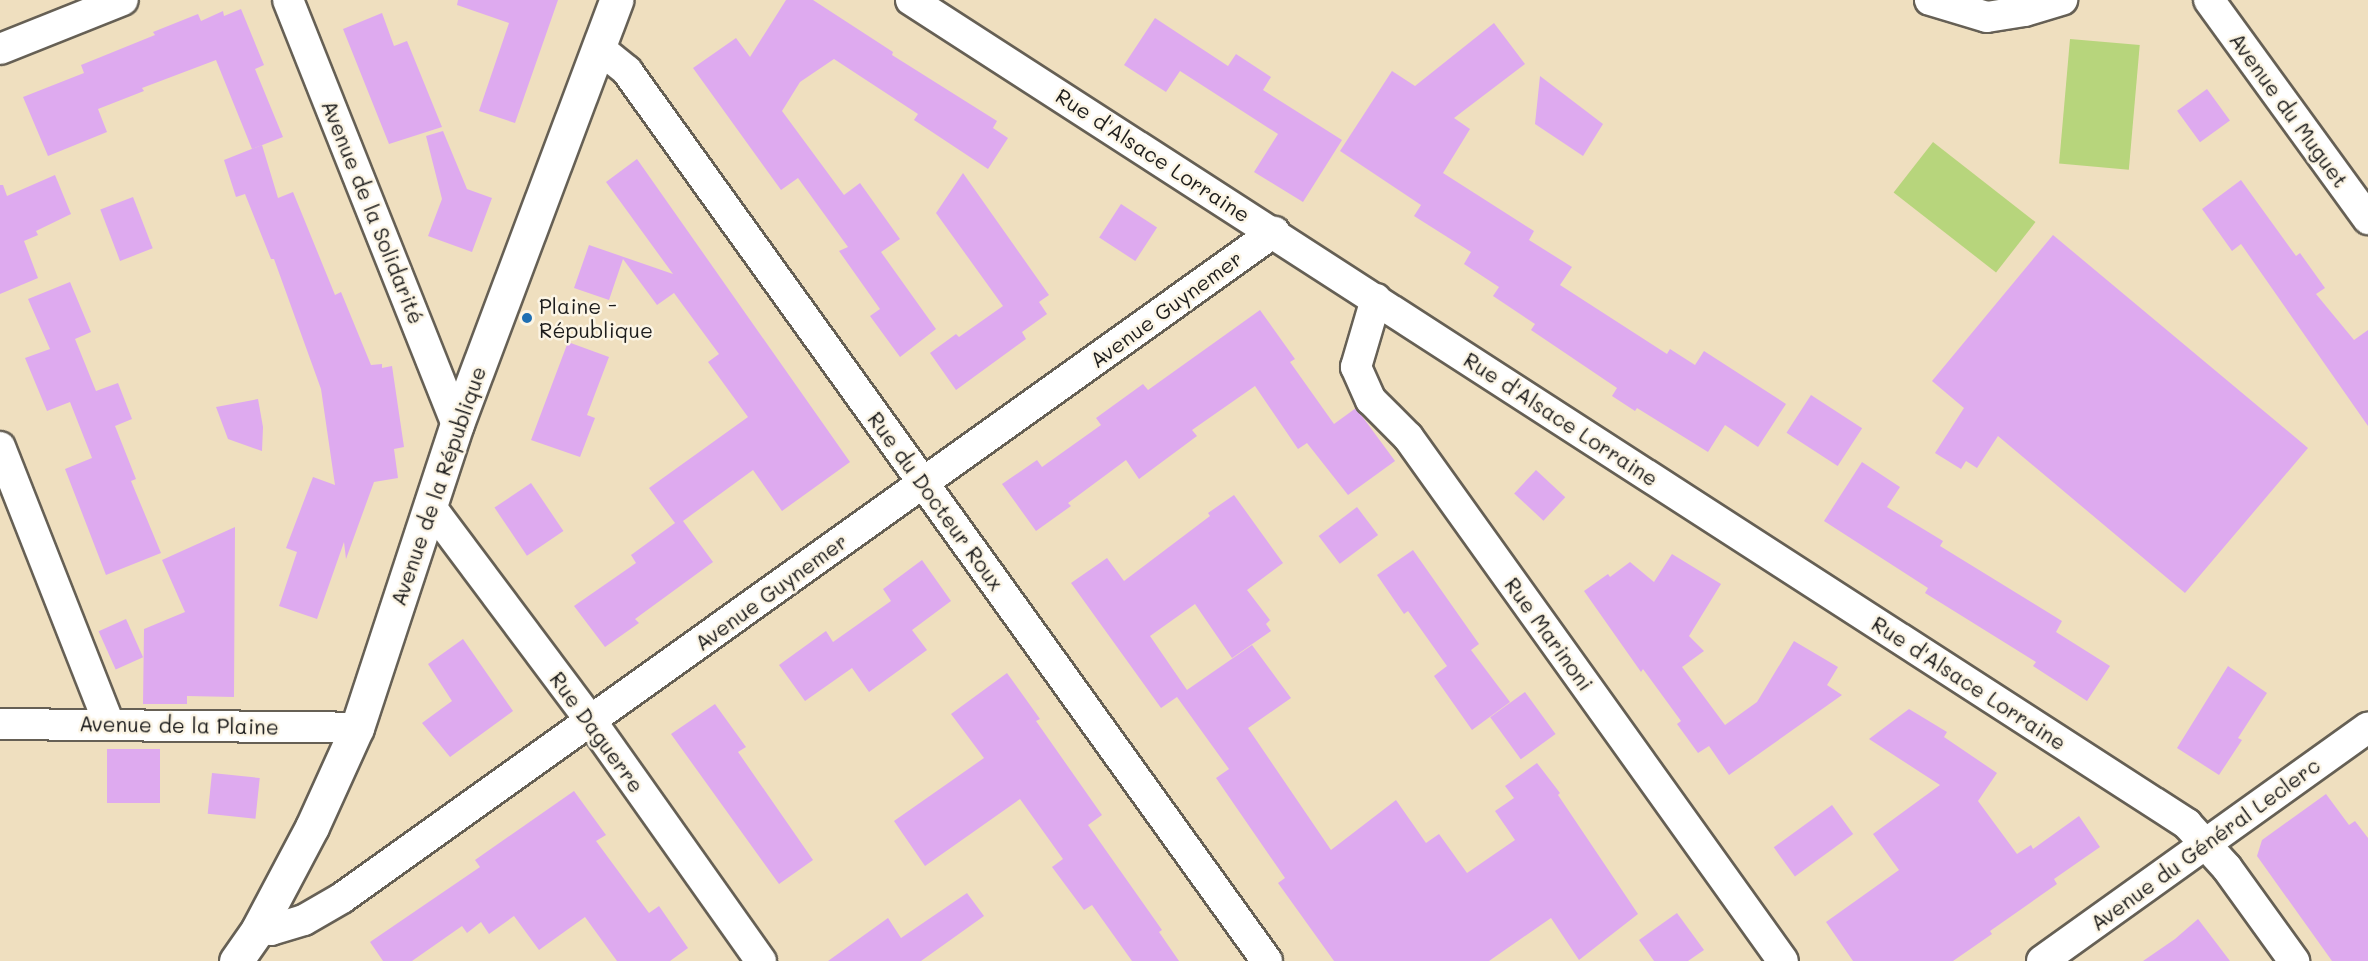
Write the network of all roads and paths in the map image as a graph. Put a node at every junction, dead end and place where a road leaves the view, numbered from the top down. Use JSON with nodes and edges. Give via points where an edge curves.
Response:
{"nodes":[{"id":1,"x":123,"y":0,"type":"edge"},
{"id":2,"x":288,"y":0,"type":"edge"},
{"id":3,"x":616,"y":0,"type":"edge"},
{"id":4,"x":911,"y":0,"type":"edge"},
{"id":5,"x":1930,"y":0,"type":"edge"},
{"id":6,"x":2062,"y":0,"type":"edge"},
{"id":7,"x":2210,"y":0,"type":"edge"},
{"id":8,"x":599,"y":48,"type":"junction"},
{"id":9,"x":0,"y":49,"type":"edge"},
{"id":10,"x":2368,"y":219,"type":"edge"},
{"id":11,"x":1274,"y":232,"type":"junction"},
{"id":12,"x":1376,"y":299,"type":"junction"},
{"id":13,"x":458,"y":424,"type":"junction"},
{"id":14,"x":0,"y":447,"type":"edge"},
{"id":15,"x":923,"y":483,"type":"junction"},
{"id":16,"x":430,"y":506,"type":"junction"},
{"id":17,"x":591,"y":721,"type":"junction"},
{"id":18,"x":0,"y":724,"type":"edge"},
{"id":19,"x":109,"y":724,"type":"junction"},
{"id":20,"x":357,"y":728,"type":"junction"},
{"id":21,"x":2368,"y":728,"type":"edge"},
{"id":22,"x":2207,"y":843,"type":"junction"},
{"id":23,"x":258,"y":929,"type":"junction"},
{"id":24,"x":240,"y":960,"type":"edge"},
{"id":25,"x":761,"y":961,"type":"edge"},
{"id":26,"x":1267,"y":961,"type":"edge"},
{"id":27,"x":1783,"y":961,"type":"edge"},
{"id":28,"x":2042,"y":961,"type":"edge"},
{"id":29,"x":2294,"y":961,"type":"edge"}],
"edges":[{"from":1,"to":9,"type":"street"},
{"from":2,"to":13,"type":"street","name":"Avenue de la Solidarité"},
{"from":3,"to":8,"type":"street","name":"Avenue de la République"},
{"from":4,"to":11,"type":"street","name":"Rue d'Alsace Lorraine"},
{"from":5,"to":6,"type":"street","via":[[1987,17]]},
{"from":7,"to":10,"type":"street","name":"Avenue du Muguet"},
{"from":8,"to":13,"type":"street","name":"Avenue de la République"},
{"from":8,"to":15,"type":"street","name":"Rue du Docteur Roux","via":[[627,72]]},
{"from":11,"to":12,"type":"street","name":"Rue d'Alsace Lorraine"},
{"from":11,"to":15,"type":"street","name":"Avenue Guynemer"},
{"from":12,"to":22,"type":"street","name":"Rue d'Alsace Lorraine","via":[[2177,817]]},
{"from":12,"to":27,"type":"street","name":"Rue Marinoni","via":[[1356,367],[1371,400],[1408,437]]},
{"from":13,"to":16,"type":"street","name":"Avenue de la République"},
{"from":14,"to":19,"type":"street"},
{"from":15,"to":17,"type":"street","name":"Avenue Guynemer"},
{"from":15,"to":26,"type":"street","name":"Rue du Docteur Roux"},
{"from":16,"to":17,"type":"street","name":"Rue Daguerre"},
{"from":16,"to":20,"type":"street","name":"Avenue de la République"},
{"from":17,"to":23,"type":"street","name":"Avenue Guynemer","via":[[342,898],[304,920],[271,930]]},
{"from":17,"to":25,"type":"street","name":"Rue Daguerre"},
{"from":18,"to":19,"type":"street","name":"Avenue de la Plaine"},
{"from":19,"to":20,"type":"street","name":"Avenue de la Plaine"},
{"from":20,"to":23,"type":"street","name":"Avenue de la République"},
{"from":21,"to":22,"type":"street","name":"Avenue du Général Leclerc"},
{"from":22,"to":28,"type":"street","name":"Avenue du Général Leclerc"},
{"from":22,"to":29,"type":"street","name":"Rue d'Alsace Lorraine"},
{"from":23,"to":24,"type":"street","name":"Avenue de la République"}]}
